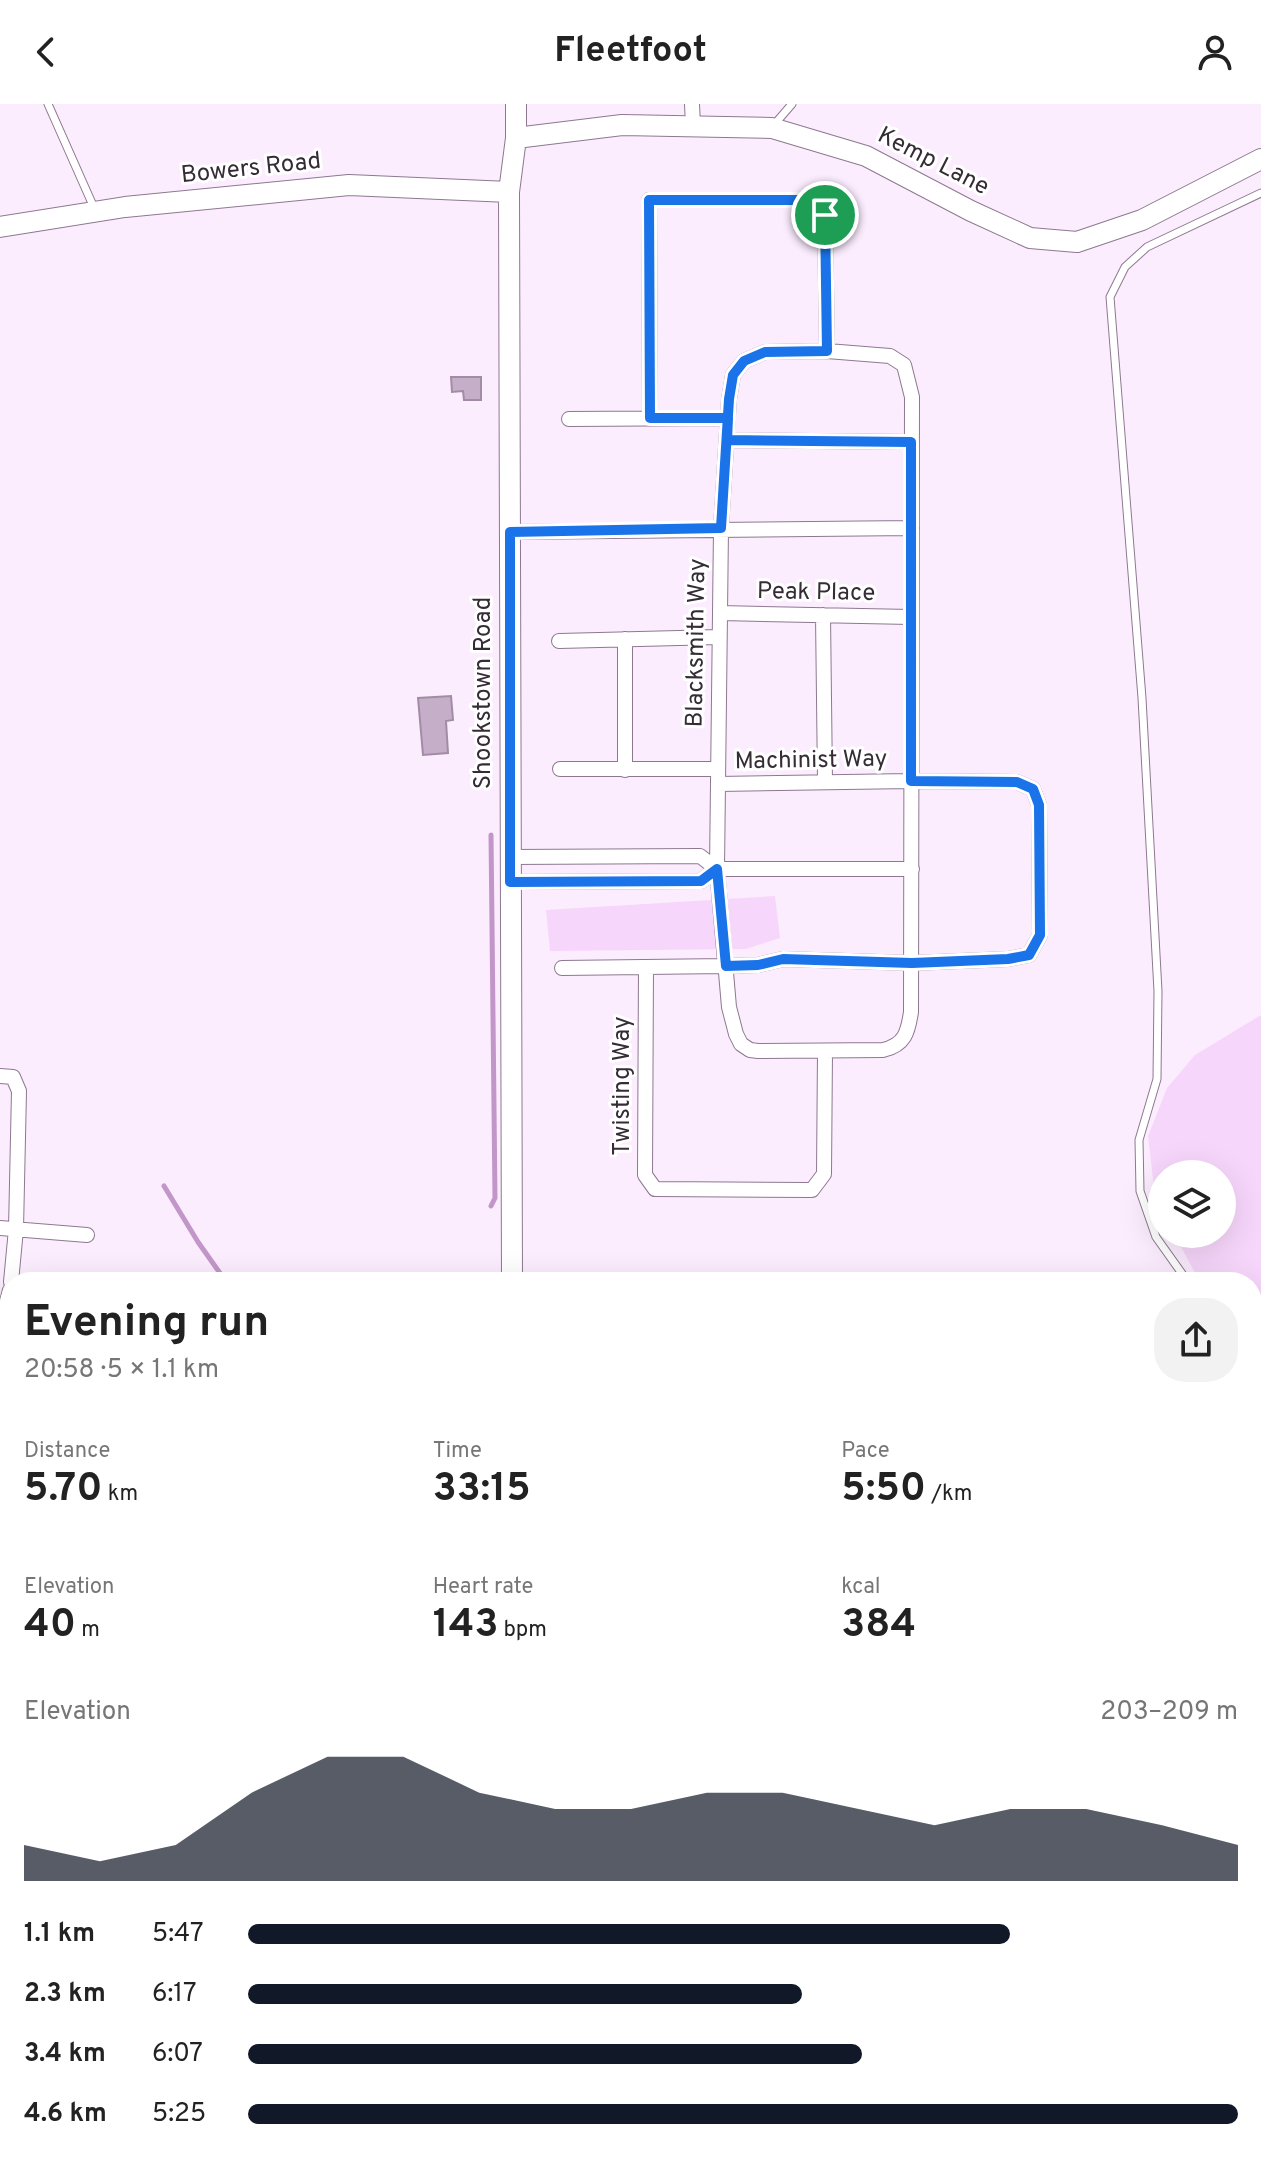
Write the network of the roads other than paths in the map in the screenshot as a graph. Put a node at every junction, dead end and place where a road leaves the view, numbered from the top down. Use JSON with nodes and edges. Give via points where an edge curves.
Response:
{"nodes":[{"id":1,"x":48,"y":104,"type":"edge"},
{"id":2,"x":516,"y":104,"type":"edge"},
{"id":3,"x":792,"y":104,"type":"edge"},
{"id":4,"x":692,"y":114,"type":"edge"},
{"id":5,"x":772,"y":128,"type":"junction"},
{"id":6,"x":516,"y":138,"type":"junction"},
{"id":7,"x":1261,"y":159,"type":"edge"},
{"id":8,"x":509,"y":192,"type":"junction"},
{"id":9,"x":1261,"y":193,"type":"edge"},
{"id":10,"x":96,"y":212,"type":"junction"},
{"id":11,"x":0,"y":227,"type":"edge"},
{"id":12,"x":827,"y":351,"type":"junction"},
{"id":13,"x":650,"y":418,"type":"junction"},
{"id":14,"x":728,"y":418,"type":"junction"},
{"id":15,"x":569,"y":419,"type":"dead end"},
{"id":16,"x":727,"y":440,"type":"junction"},
{"id":17,"x":911,"y":442,"type":"junction"},
{"id":18,"x":721,"y":528,"type":"junction"},
{"id":19,"x":912,"y":528,"type":"junction"},
{"id":20,"x":510,"y":532,"type":"junction"},
{"id":21,"x":720,"y":613,"type":"junction"},
{"id":22,"x":823,"y":615,"type":"junction"},
{"id":23,"x":911,"y":617,"type":"junction"},
{"id":24,"x":719,"y":637,"type":"junction"},
{"id":25,"x":625,"y":639,"type":"junction"},
{"id":26,"x":559,"y":641,"type":"dead end"},
{"id":27,"x":560,"y":769,"type":"dead end"},
{"id":28,"x":625,"y":770,"type":"junction"},
{"id":29,"x":718,"y":777,"type":"junction"},
{"id":30,"x":911,"y":781,"type":"junction"},
{"id":31,"x":825,"y":782,"type":"junction"},
{"id":32,"x":510,"y":857,"type":"junction"},
{"id":33,"x":717,"y":869,"type":"junction"},
{"id":34,"x":912,"y":869,"type":"junction"},
{"id":35,"x":510,"y":882,"type":"junction"},
{"id":36,"x":912,"y":963,"type":"junction"},
{"id":37,"x":726,"y":966,"type":"junction"},
{"id":38,"x":646,"y":967,"type":"junction"},
{"id":39,"x":562,"y":968,"type":"dead end"},
{"id":40,"x":825,"y":1051,"type":"junction"},
{"id":41,"x":0,"y":1076,"type":"edge"},
{"id":42,"x":0,"y":1228,"type":"edge"},
{"id":43,"x":16,"y":1229,"type":"junction"},
{"id":44,"x":87,"y":1235,"type":"dead end"},
{"id":45,"x":12,"y":1272,"type":"edge"},
{"id":46,"x":512,"y":1272,"type":"edge"},
{"id":47,"x":1181,"y":1272,"type":"edge"}],
"edges":[{"from":1,"to":10,"type":"lane"},
{"from":2,"to":6,"type":"street","name":"Shookstown Road"},
{"from":3,"to":5,"type":"lane"},
{"from":4,"to":5,"type":"street","name":"Kemp Lane"},
{"from":4,"to":6,"type":"street","name":"Kemp Lane"},
{"from":5,"to":7,"type":"street","name":"Kemp Lane","via":[[866,156],[1030,238],[1077,242],[1142,220]]},
{"from":6,"to":8,"type":"street","name":"Shookstown Road"},
{"from":8,"to":10,"type":"street","name":"Bowers Road","via":[[349,185]]},
{"from":8,"to":20,"type":"street","name":"Shookstown Road"},
{"from":9,"to":47,"type":"lane","via":[[1147,247],[1125,267],[1110,297],[1142,698],[1158,991],[1157,1079],[1139,1140],[1140,1191],[1156,1237]]},
{"from":10,"to":11,"type":"street","name":"Bowers Road"},
{"from":12,"to":13,"type":"street","via":[[825,215],[807,200],[649,200]]},
{"from":12,"to":14,"type":"street","name":"Blacksmith Way","via":[[765,352],[744,361],[733,375]]},
{"from":12,"to":17,"type":"street","name":"Blacksmith Way","via":[[890,356],[904,365],[912,397]]},
{"from":13,"to":14,"type":"street"},
{"from":13,"to":15,"type":"street"},
{"from":14,"to":16,"type":"street","name":"Blacksmith Way"},
{"from":16,"to":17,"type":"street"},
{"from":16,"to":18,"type":"street","name":"Blacksmith Way"},
{"from":17,"to":19,"type":"street","name":"Blacksmith Way"},
{"from":18,"to":19,"type":"street"},
{"from":18,"to":20,"type":"street"},
{"from":18,"to":21,"type":"street","name":"Blacksmith Way"},
{"from":19,"to":23,"type":"street","name":"Blacksmith Way"},
{"from":20,"to":32,"type":"street","name":"Shookstown Road"},
{"from":21,"to":22,"type":"street","name":"Peak Place"},
{"from":21,"to":24,"type":"street","name":"Blacksmith Way"},
{"from":22,"to":23,"type":"street","name":"Peak Place"},
{"from":22,"to":31,"type":"street"},
{"from":23,"to":30,"type":"street","name":"Blacksmith Way"},
{"from":24,"to":25,"type":"street"},
{"from":24,"to":29,"type":"street","name":"Blacksmith Way"},
{"from":25,"to":26,"type":"street"},
{"from":25,"to":28,"type":"street"},
{"from":27,"to":28,"type":"street","name":"Machinist Way"},
{"from":28,"to":29,"type":"street","name":"Machinist Way"},
{"from":29,"to":31,"type":"street","name":"Machinist Way"},
{"from":29,"to":33,"type":"street","name":"Blacksmith Way"},
{"from":30,"to":31,"type":"street","name":"Machinist Way"},
{"from":30,"to":34,"type":"street","name":"Blacksmith Way"},
{"from":30,"to":36,"type":"street","name":"Machinist Way","via":[[1017,782],[1033,789],[1039,805],[1040,906],[1040,935],[1029,955]]},
{"from":32,"to":33,"type":"street","via":[[700,856]]},
{"from":32,"to":35,"type":"street","name":"Shookstown Road"},
{"from":33,"to":34,"type":"street"},
{"from":33,"to":35,"type":"street","via":[[701,881]]},
{"from":33,"to":37,"type":"street","name":"Blacksmith Way"},
{"from":34,"to":36,"type":"street","name":"Blacksmith Way"},
{"from":35,"to":46,"type":"street","name":"Shookstown Road"},
{"from":36,"to":37,"type":"street","name":"Machinist Way","via":[[783,959]]},
{"from":36,"to":40,"type":"street","name":"Blacksmith Way","via":[[911,1012],[904,1040],[883,1050]]},
{"from":37,"to":38,"type":"street","name":"Machinist Way"},
{"from":37,"to":40,"type":"street","name":"Blacksmith Way","via":[[729,1007],[741,1044],[758,1051]]},
{"from":38,"to":39,"type":"street","name":"Machinist Way"},
{"from":38,"to":40,"type":"street","name":"Twisting Way","via":[[645,1175],[655,1189],[812,1190],[824,1174]]},
{"from":41,"to":43,"type":"street","via":[[13,1077],[19,1091]]},
{"from":42,"to":43,"type":"street"},
{"from":43,"to":44,"type":"street"},
{"from":43,"to":45,"type":"street"}]}
